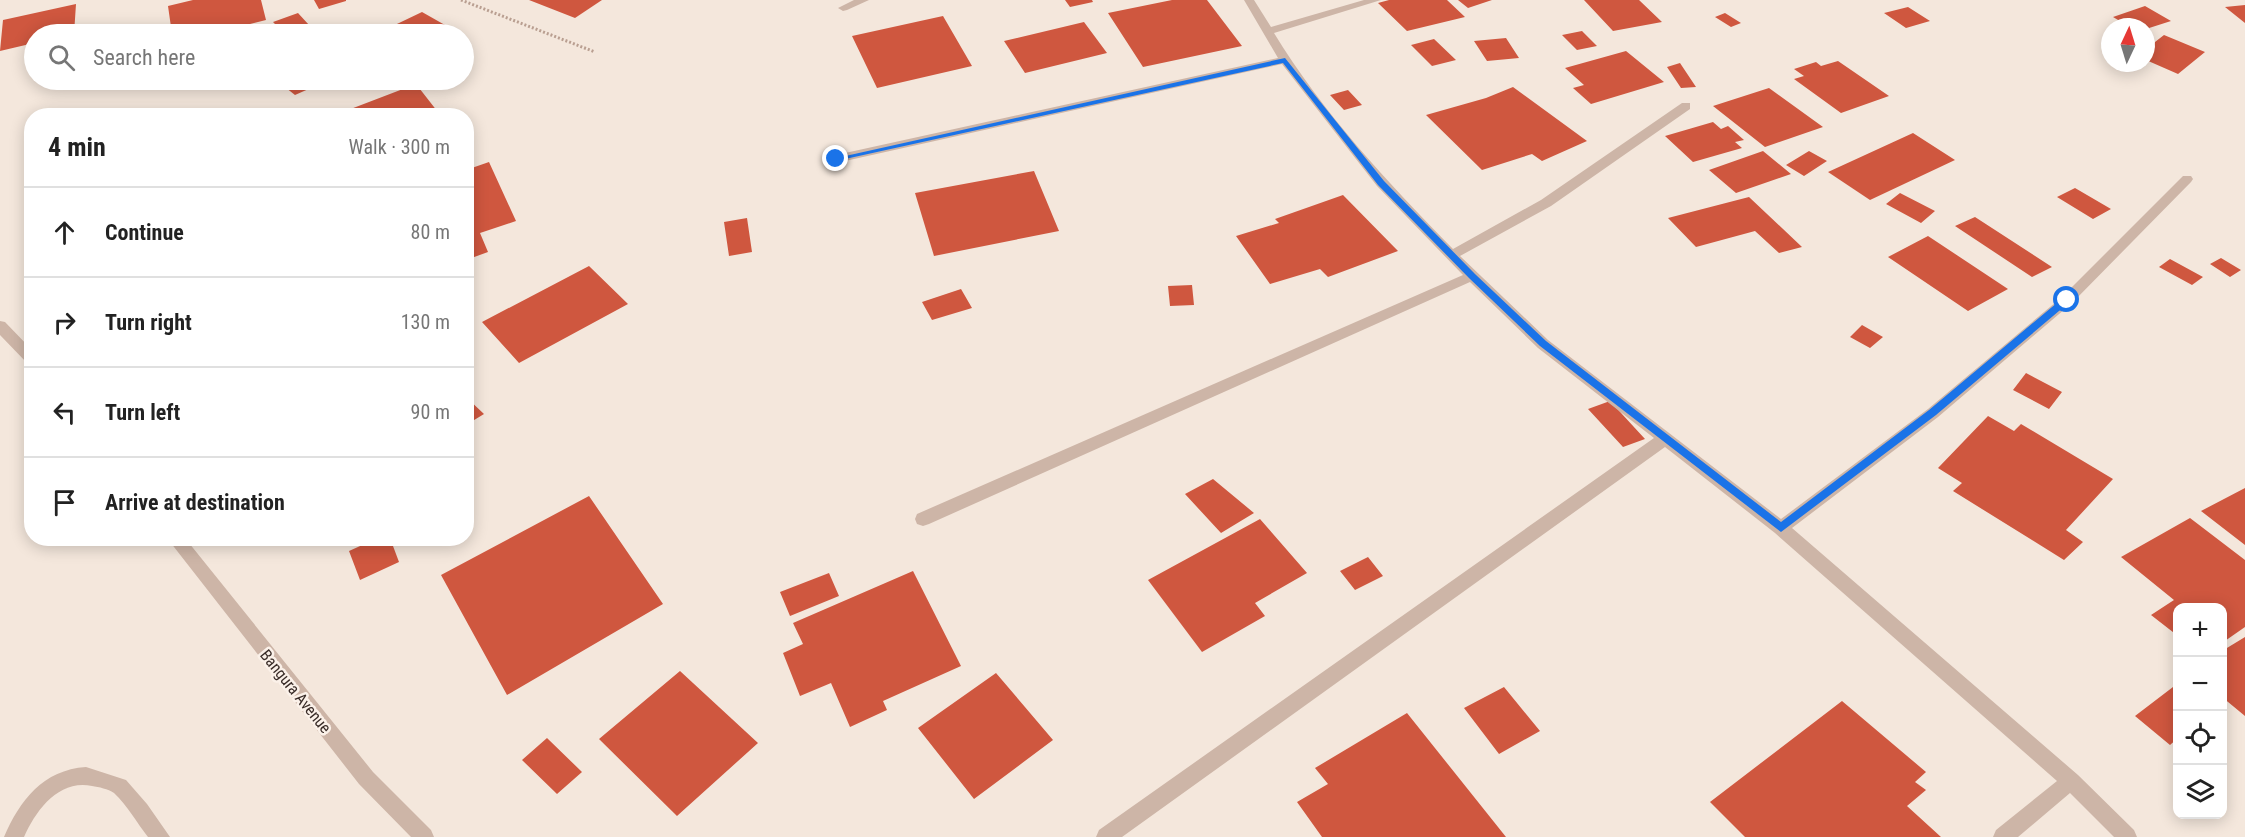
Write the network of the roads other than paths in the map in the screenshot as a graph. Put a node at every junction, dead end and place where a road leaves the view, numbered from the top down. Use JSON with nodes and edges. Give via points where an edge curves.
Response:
{"nodes":[{"id":1,"x":864,"y":0,"type":"edge"},
{"id":2,"x":1249,"y":0,"type":"edge"},
{"id":3,"x":1376,"y":0,"type":"edge"},
{"id":4,"x":843,"y":8,"type":"dead end"},
{"id":5,"x":1268,"y":31,"type":"junction"},
{"id":6,"x":1285,"y":60,"type":"junction"},
{"id":7,"x":1686,"y":106,"type":"dead end"},
{"id":8,"x":836,"y":159,"type":"dead end"},
{"id":9,"x":2187,"y":179,"type":"dead end"},
{"id":10,"x":1452,"y":255,"type":"junction"},
{"id":11,"x":1472,"y":276,"type":"junction"},
{"id":12,"x":0,"y":326,"type":"edge"},
{"id":13,"x":24,"y":351,"type":"edge"},
{"id":14,"x":1665,"y":439,"type":"junction"},
{"id":15,"x":923,"y":519,"type":"dead end"},
{"id":16,"x":1781,"y":528,"type":"junction"},
{"id":17,"x":181,"y":546,"type":"edge"},
{"id":18,"x":2071,"y":781,"type":"junction"},
{"id":19,"x":14,"y":837,"type":"edge"},
{"id":20,"x":160,"y":837,"type":"edge"},
{"id":21,"x":424,"y":837,"type":"edge"},
{"id":22,"x":1106,"y":837,"type":"edge"},
{"id":23,"x":2003,"y":837,"type":"edge"},
{"id":24,"x":2127,"y":837,"type":"edge"}],
"edges":[{"from":1,"to":4,"type":"street"},
{"from":2,"to":5,"type":"street"},
{"from":3,"to":5,"type":"street"},
{"from":5,"to":6,"type":"street"},
{"from":6,"to":8,"type":"street"},
{"from":6,"to":10,"type":"street","via":[[1381,183]]},
{"from":7,"to":10,"type":"street","via":[[1546,203]]},
{"from":9,"to":16,"type":"street","via":[[2067,300],[1933,413]]},
{"from":10,"to":11,"type":"street"},
{"from":11,"to":14,"type":"street","via":[[1543,344]]},
{"from":11,"to":15,"type":"street"},
{"from":12,"to":13,"type":"street"},
{"from":14,"to":16,"type":"street"},
{"from":14,"to":22,"type":"street"},
{"from":16,"to":18,"type":"street"},
{"from":17,"to":21,"type":"street","name":"Bangura Avenue","via":[[366,778]]},
{"from":18,"to":23,"type":"street"},
{"from":18,"to":24,"type":"street"},
{"from":19,"to":20,"type":"street","via":[[21,820],[42,792],[64,778],[90,775],[118,786]]}]}
